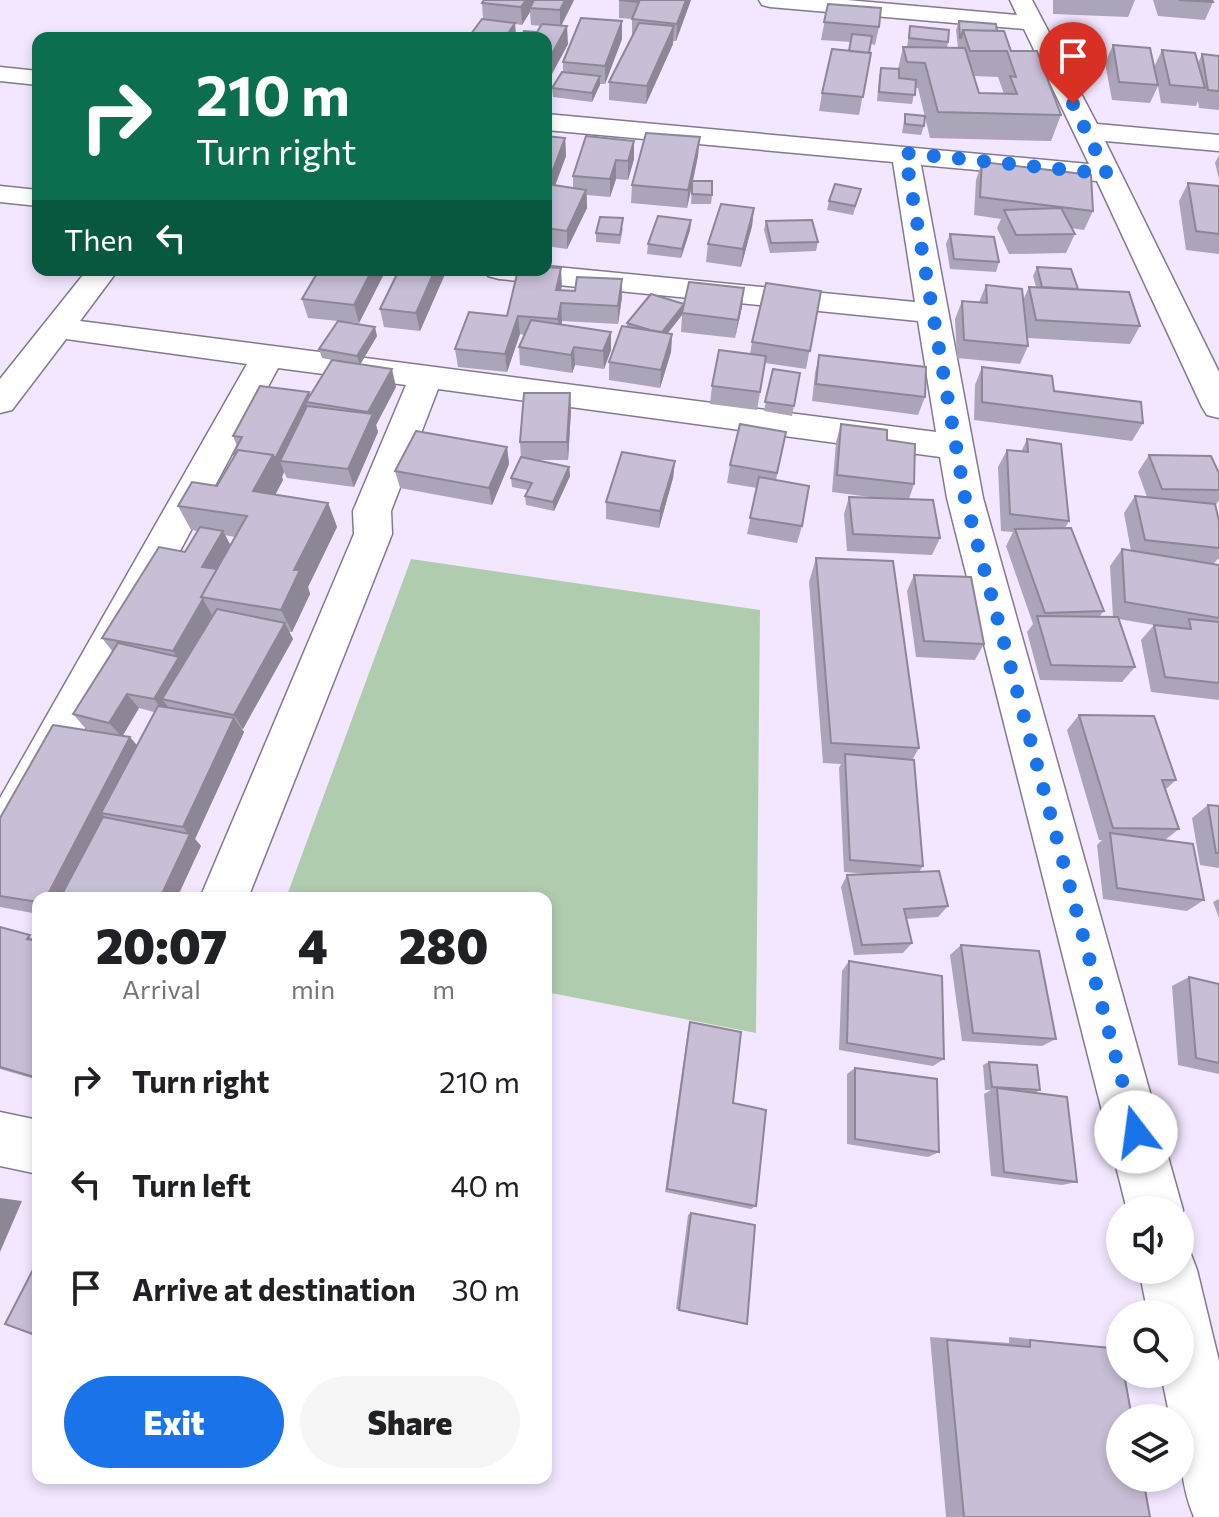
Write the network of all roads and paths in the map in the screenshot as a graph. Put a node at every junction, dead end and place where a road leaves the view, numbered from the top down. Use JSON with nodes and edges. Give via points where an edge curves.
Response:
{"nodes":[{"id":1,"x":770,"y":0,"type":"edge"},
{"id":2,"x":1025,"y":11,"type":"edge"},
{"id":3,"x":0,"y":74,"type":"edge"},
{"id":4,"x":32,"y":77,"type":"edge"},
{"id":5,"x":552,"y":123,"type":"edge"},
{"id":6,"x":1087,"y":131,"type":"junction"},
{"id":7,"x":1219,"y":143,"type":"edge"},
{"id":8,"x":905,"y":153,"type":"junction"},
{"id":9,"x":1107,"y":174,"type":"junction"},
{"id":10,"x":0,"y":194,"type":"edge"},
{"id":11,"x":32,"y":197,"type":"edge"},
{"id":12,"x":552,"y":275,"type":"edge"},
{"id":13,"x":98,"y":276,"type":"edge"},
{"id":14,"x":933,"y":313,"type":"junction"},
{"id":15,"x":57,"y":328,"type":"junction"},
{"id":16,"x":268,"y":356,"type":"junction"},
{"id":17,"x":426,"y":377,"type":"junction"},
{"id":18,"x":0,"y":402,"type":"edge"},
{"id":19,"x":1219,"y":407,"type":"edge"},
{"id":20,"x":956,"y":447,"type":"junction"},
{"id":21,"x":0,"y":842,"type":"edge"},
{"id":22,"x":226,"y":892,"type":"edge"},
{"id":23,"x":0,"y":1139,"type":"edge"},
{"id":24,"x":32,"y":1146,"type":"edge"},
{"id":25,"x":1151,"y":1196,"type":"edge"},
{"id":26,"x":1194,"y":1386,"type":"edge"},
{"id":27,"x":1219,"y":1499,"type":"edge"}],
"edges":[{"from":1,"to":2,"type":"street"},
{"from":2,"to":6,"type":"street"},
{"from":3,"to":4,"type":"street"},
{"from":5,"to":8,"type":"street"},
{"from":6,"to":7,"type":"street"},
{"from":6,"to":9,"type":"street"},
{"from":8,"to":9,"type":"street"},
{"from":8,"to":14,"type":"street"},
{"from":9,"to":19,"type":"street"},
{"from":10,"to":11,"type":"street"},
{"from":12,"to":14,"type":"street"},
{"from":13,"to":15,"type":"street"},
{"from":14,"to":20,"type":"street"},
{"from":15,"to":16,"type":"street"},
{"from":15,"to":18,"type":"street"},
{"from":16,"to":17,"type":"street"},
{"from":16,"to":21,"type":"street"},
{"from":17,"to":20,"type":"street"},
{"from":17,"to":22,"type":"street","via":[[372,511],[373,534]]},
{"from":20,"to":25,"type":"street","via":[[965,498]]},
{"from":23,"to":24,"type":"street"},
{"from":26,"to":27,"type":"street"}]}
